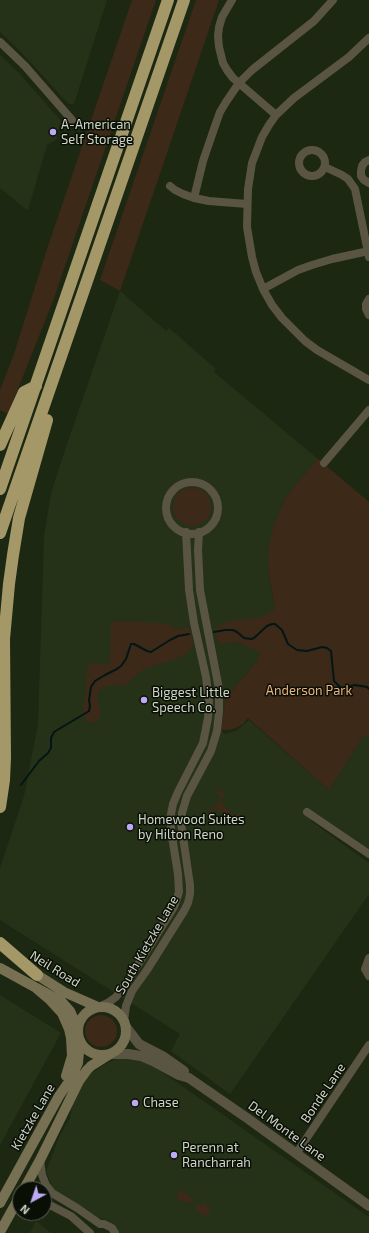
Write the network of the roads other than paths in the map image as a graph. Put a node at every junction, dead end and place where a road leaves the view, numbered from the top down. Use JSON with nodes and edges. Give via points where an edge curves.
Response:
{"nodes":[{"id":1,"x":168,"y":0,"type":"edge"},
{"id":2,"x":184,"y":0,"type":"edge"},
{"id":3,"x":232,"y":0,"type":"edge"},
{"id":4,"x":333,"y":0,"type":"edge"},
{"id":5,"x":369,"y":38,"type":"edge"},
{"id":6,"x":0,"y":42,"type":"edge"},
{"id":7,"x":240,"y":84,"type":"junction"},
{"id":8,"x":276,"y":115,"type":"junction"},
{"id":9,"x":72,"y":120,"type":"dead end"},
{"id":10,"x":369,"y":160,"type":"edge"},
{"id":11,"x":325,"y":167,"type":"dead end"},
{"id":12,"x":366,"y":181,"type":"edge"},
{"id":13,"x":352,"y":184,"type":"junction"},
{"id":14,"x":170,"y":186,"type":"dead end"},
{"id":15,"x":194,"y":198,"type":"junction"},
{"id":16,"x":247,"y":204,"type":"junction"},
{"id":17,"x":369,"y":253,"type":"edge"},
{"id":18,"x":264,"y":289,"type":"junction"},
{"id":19,"x":369,"y":299,"type":"edge"},
{"id":20,"x":369,"y":315,"type":"edge"},
{"id":21,"x":369,"y":380,"type":"edge"},
{"id":22,"x":36,"y":386,"type":"junction"},
{"id":23,"x":49,"y":391,"type":"junction"},
{"id":24,"x":369,"y":410,"type":"edge"},
{"id":25,"x":0,"y":445,"type":"edge"},
{"id":26,"x":324,"y":464,"type":"dead end"},
{"id":27,"x":0,"y":489,"type":"edge"},
{"id":28,"x":186,"y":532,"type":"junction"},
{"id":29,"x":199,"y":532,"type":"junction"},
{"id":30,"x":0,"y":533,"type":"edge"},
{"id":31,"x":0,"y":807,"type":"edge"},
{"id":32,"x":307,"y":812,"type":"dead end"},
{"id":33,"x":369,"y":854,"type":"edge"},
{"id":34,"x":0,"y":943,"type":"edge"},
{"id":35,"x":0,"y":950,"type":"edge"},
{"id":36,"x":369,"y":958,"type":"edge"},
{"id":37,"x":0,"y":968,"type":"edge"},
{"id":38,"x":37,"y":975,"type":"junction"},
{"id":39,"x":369,"y":976,"type":"edge"},
{"id":40,"x":38,"y":989,"type":"junction"},
{"id":41,"x":99,"y":1007,"type":"junction"},
{"id":42,"x":125,"y":1024,"type":"junction"},
{"id":43,"x":78,"y":1029,"type":"junction"},
{"id":44,"x":80,"y":1041,"type":"junction"},
{"id":45,"x":369,"y":1045,"type":"edge"},
{"id":46,"x":111,"y":1054,"type":"junction"},
{"id":47,"x":189,"y":1078,"type":"junction"},
{"id":48,"x":59,"y":1096,"type":"junction"},
{"id":49,"x":296,"y":1154,"type":"junction"},
{"id":50,"x":40,"y":1160,"type":"junction"},
{"id":51,"x":28,"y":1181,"type":"edge"},
{"id":52,"x":0,"y":1203,"type":"edge"},
{"id":53,"x":52,"y":1206,"type":"edge"},
{"id":54,"x":369,"y":1206,"type":"edge"},
{"id":55,"x":12,"y":1210,"type":"edge"},
{"id":56,"x":100,"y":1224,"type":"junction"},
{"id":57,"x":0,"y":1232,"type":"edge"},
{"id":58,"x":91,"y":1233,"type":"edge"},
{"id":59,"x":115,"y":1233,"type":"edge"}],
"edges":[{"from":1,"to":22,"type":"highway"},
{"from":2,"to":23,"type":"highway"},
{"from":3,"to":7,"type":"street","via":[[222,17],[218,36],[219,47],[227,70]]},
{"from":4,"to":7,"type":"street","via":[[314,21],[252,70]]},
{"from":5,"to":8,"type":"street"},
{"from":6,"to":9,"type":"street","via":[[25,66]]},
{"from":7,"to":8,"type":"street"},
{"from":7,"to":15,"type":"street","via":[[220,112],[203,161]]},
{"from":8,"to":16,"type":"street","via":[[262,137],[252,163]]},
{"from":10,"to":12,"type":"street","via":[[362,166],[361,171]]},
{"from":11,"to":13,"type":"street","via":[[342,175]]},
{"from":12,"to":13,"type":"street"},
{"from":13,"to":17,"type":"street"},
{"from":14,"to":15,"type":"street"},
{"from":15,"to":16,"type":"street"},
{"from":16,"to":18,"type":"street","via":[[248,240],[256,272]]},
{"from":17,"to":18,"type":"street","via":[[312,265]]},
{"from":18,"to":21,"type":"street","via":[[282,318],[305,340],[317,350]]},
{"from":19,"to":20,"type":"street","via":[[366,304]]},
{"from":22,"to":25,"type":"highway","via":[[24,392]]},
{"from":22,"to":27,"type":"highway"},
{"from":23,"to":30,"type":"highway"},
{"from":23,"to":31,"type":"highway","via":[[47,423],[19,518],[12,555],[4,639],[5,758]]},
{"from":24,"to":26,"type":"street"},
{"from":28,"to":29,"type":"street"},
{"from":28,"to":29,"type":"street","via":[[174,527],[168,518],[166,505],[178,485],[192,482],[206,486],[216,501],[216,517],[207,528]]},
{"from":28,"to":41,"type":"street","name":"South Kietzke Lane","via":[[189,590],[210,701],[203,743],[178,792],[171,814],[179,892],[174,907],[129,979],[116,996]]},
{"from":29,"to":42,"type":"street","name":"South Kietzke Lane","via":[[200,590],[219,689],[217,731],[210,752],[187,796],[182,813],[190,885],[188,903],[132,991],[126,1006]]},
{"from":32,"to":33,"type":"street"},
{"from":34,"to":38,"type":"highway"},
{"from":35,"to":38,"type":"main road","name":"Neil Road"},
{"from":36,"to":39,"type":"street","via":[[365,969]]},
{"from":37,"to":40,"type":"main road","name":"Neil Road"},
{"from":38,"to":41,"type":"main road","name":"Neil Road","via":[[64,992]]},
{"from":40,"to":43,"type":"main road","name":"Neil Road","via":[[62,1002],[70,1011]]},
{"from":40,"to":48,"type":"main road","via":[[57,1007],[66,1020],[71,1038],[72,1056]]},
{"from":41,"to":42,"type":"main road","via":[[114,1010],[120,1014]]},
{"from":41,"to":43,"type":"main road","via":[[87,1012]]},
{"from":42,"to":46,"type":"main road","via":[[124,1042]]},
{"from":42,"to":47,"type":"street","name":"Del Monte Lane","via":[[139,1044],[164,1057],[183,1070]]},
{"from":43,"to":44,"type":"main road"},
{"from":44,"to":46,"type":"main road","via":[[91,1053]]},
{"from":44,"to":48,"type":"main road","name":"Kietzke Lane","via":[[76,1067]]},
{"from":45,"to":49,"type":"street","name":"Bonde Lane"},
{"from":46,"to":47,"type":"street","name":"Del Monte Lane","via":[[141,1056]]},
{"from":46,"to":50,"type":"main road","name":"Kietzke Lane","via":[[91,1066],[79,1081]]},
{"from":47,"to":49,"type":"street","name":"Del Monte Lane"},
{"from":48,"to":52,"type":"main road","name":"Kietzke Lane"},
{"from":49,"to":54,"type":"street","name":"Del Monte Lane"},
{"from":50,"to":51,"type":"main road","name":"Kietzke Lane"},
{"from":50,"to":56,"type":"street","via":[[42,1175],[52,1193]]},
{"from":53,"to":58,"type":"street","via":[[71,1216]]},
{"from":55,"to":57,"type":"main road"},
{"from":56,"to":58,"type":"street"},
{"from":56,"to":59,"type":"street","via":[[112,1228]]}]}
